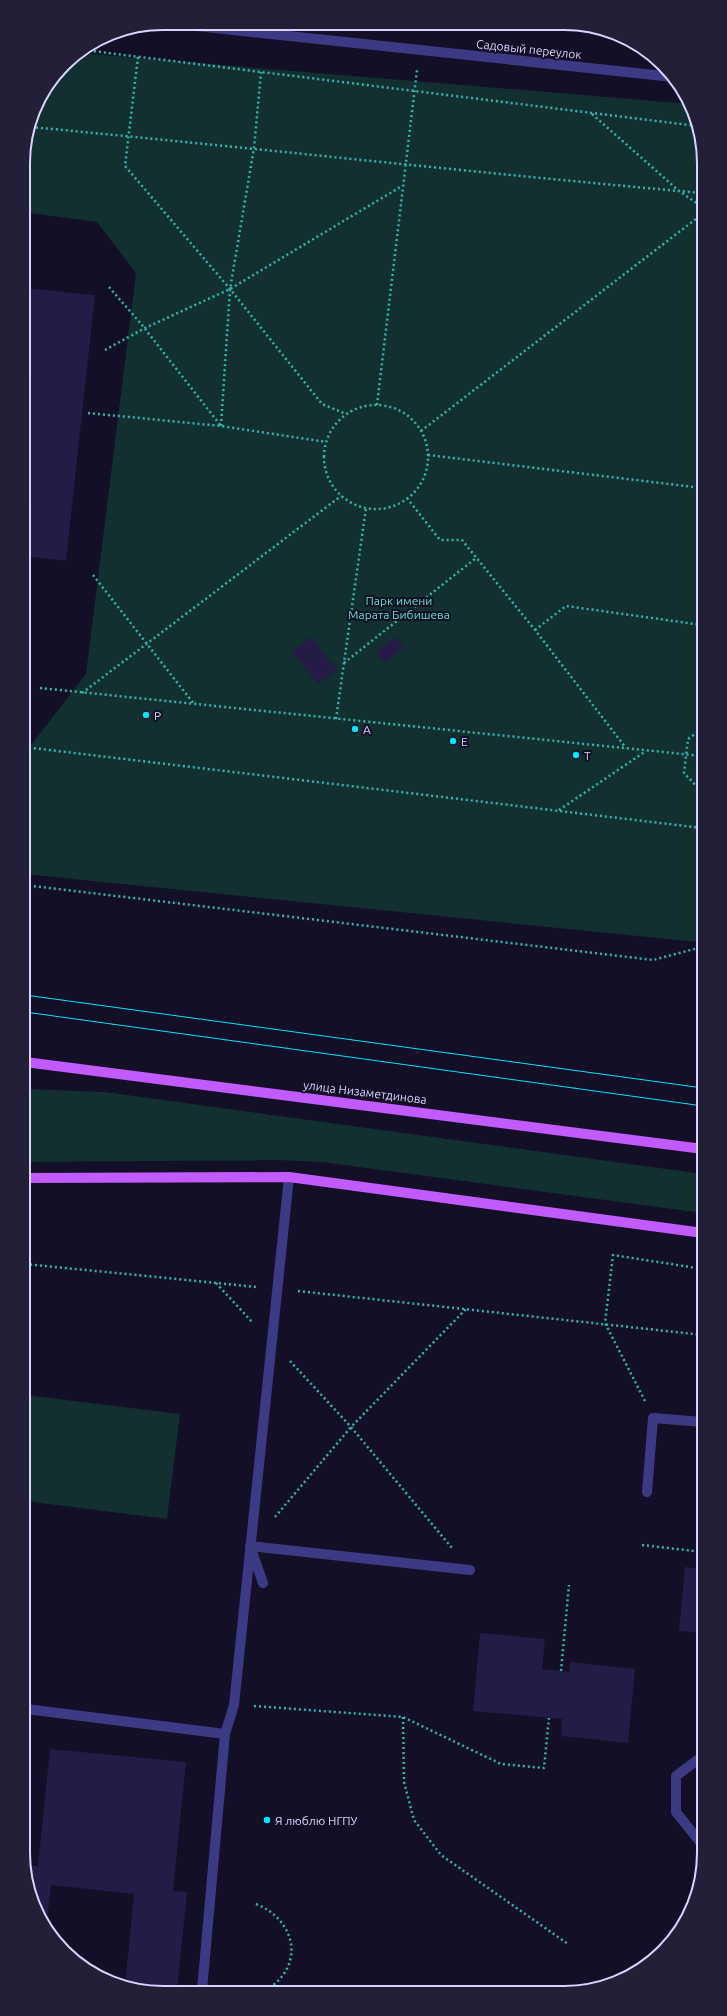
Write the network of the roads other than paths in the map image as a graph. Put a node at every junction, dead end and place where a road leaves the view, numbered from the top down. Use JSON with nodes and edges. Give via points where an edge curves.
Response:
{"nodes":[{"id":1,"x":233,"y":30,"type":"edge"},
{"id":2,"x":665,"y":77,"type":"edge"},
{"id":3,"x":30,"y":1063,"type":"edge"},
{"id":4,"x":697,"y":1148,"type":"edge"},
{"id":5,"x":289,"y":1177,"type":"junction"},
{"id":6,"x":30,"y":1178,"type":"edge"},
{"id":7,"x":697,"y":1232,"type":"edge"},
{"id":8,"x":697,"y":1422,"type":"edge"},
{"id":9,"x":647,"y":1492,"type":"dead end"},
{"id":10,"x":250,"y":1546,"type":"junction"},
{"id":11,"x":470,"y":1570,"type":"road end"},
{"id":12,"x":263,"y":1583,"type":"dead end"},
{"id":13,"x":30,"y":1710,"type":"edge"},
{"id":14,"x":225,"y":1734,"type":"junction"},
{"id":15,"x":697,"y":1760,"type":"edge"},
{"id":16,"x":697,"y":1839,"type":"edge"},
{"id":17,"x":202,"y":1986,"type":"edge"}],
"edges":[{"from":1,"to":2,"type":"street","name":"Садовый переулок"},
{"from":3,"to":4,"type":"main road","name":"улица Низаметдинова"},
{"from":5,"to":6,"type":"main road"},
{"from":5,"to":7,"type":"main road"},
{"from":5,"to":10,"type":"street"},
{"from":8,"to":9,"type":"street","via":[[653,1418]]},
{"from":10,"to":11,"type":"street"},
{"from":10,"to":12,"type":"street"},
{"from":10,"to":14,"type":"street","via":[[234,1705]]},
{"from":13,"to":14,"type":"street"},
{"from":14,"to":17,"type":"street"},
{"from":15,"to":16,"type":"street","via":[[676,1776],[676,1812]]}]}
